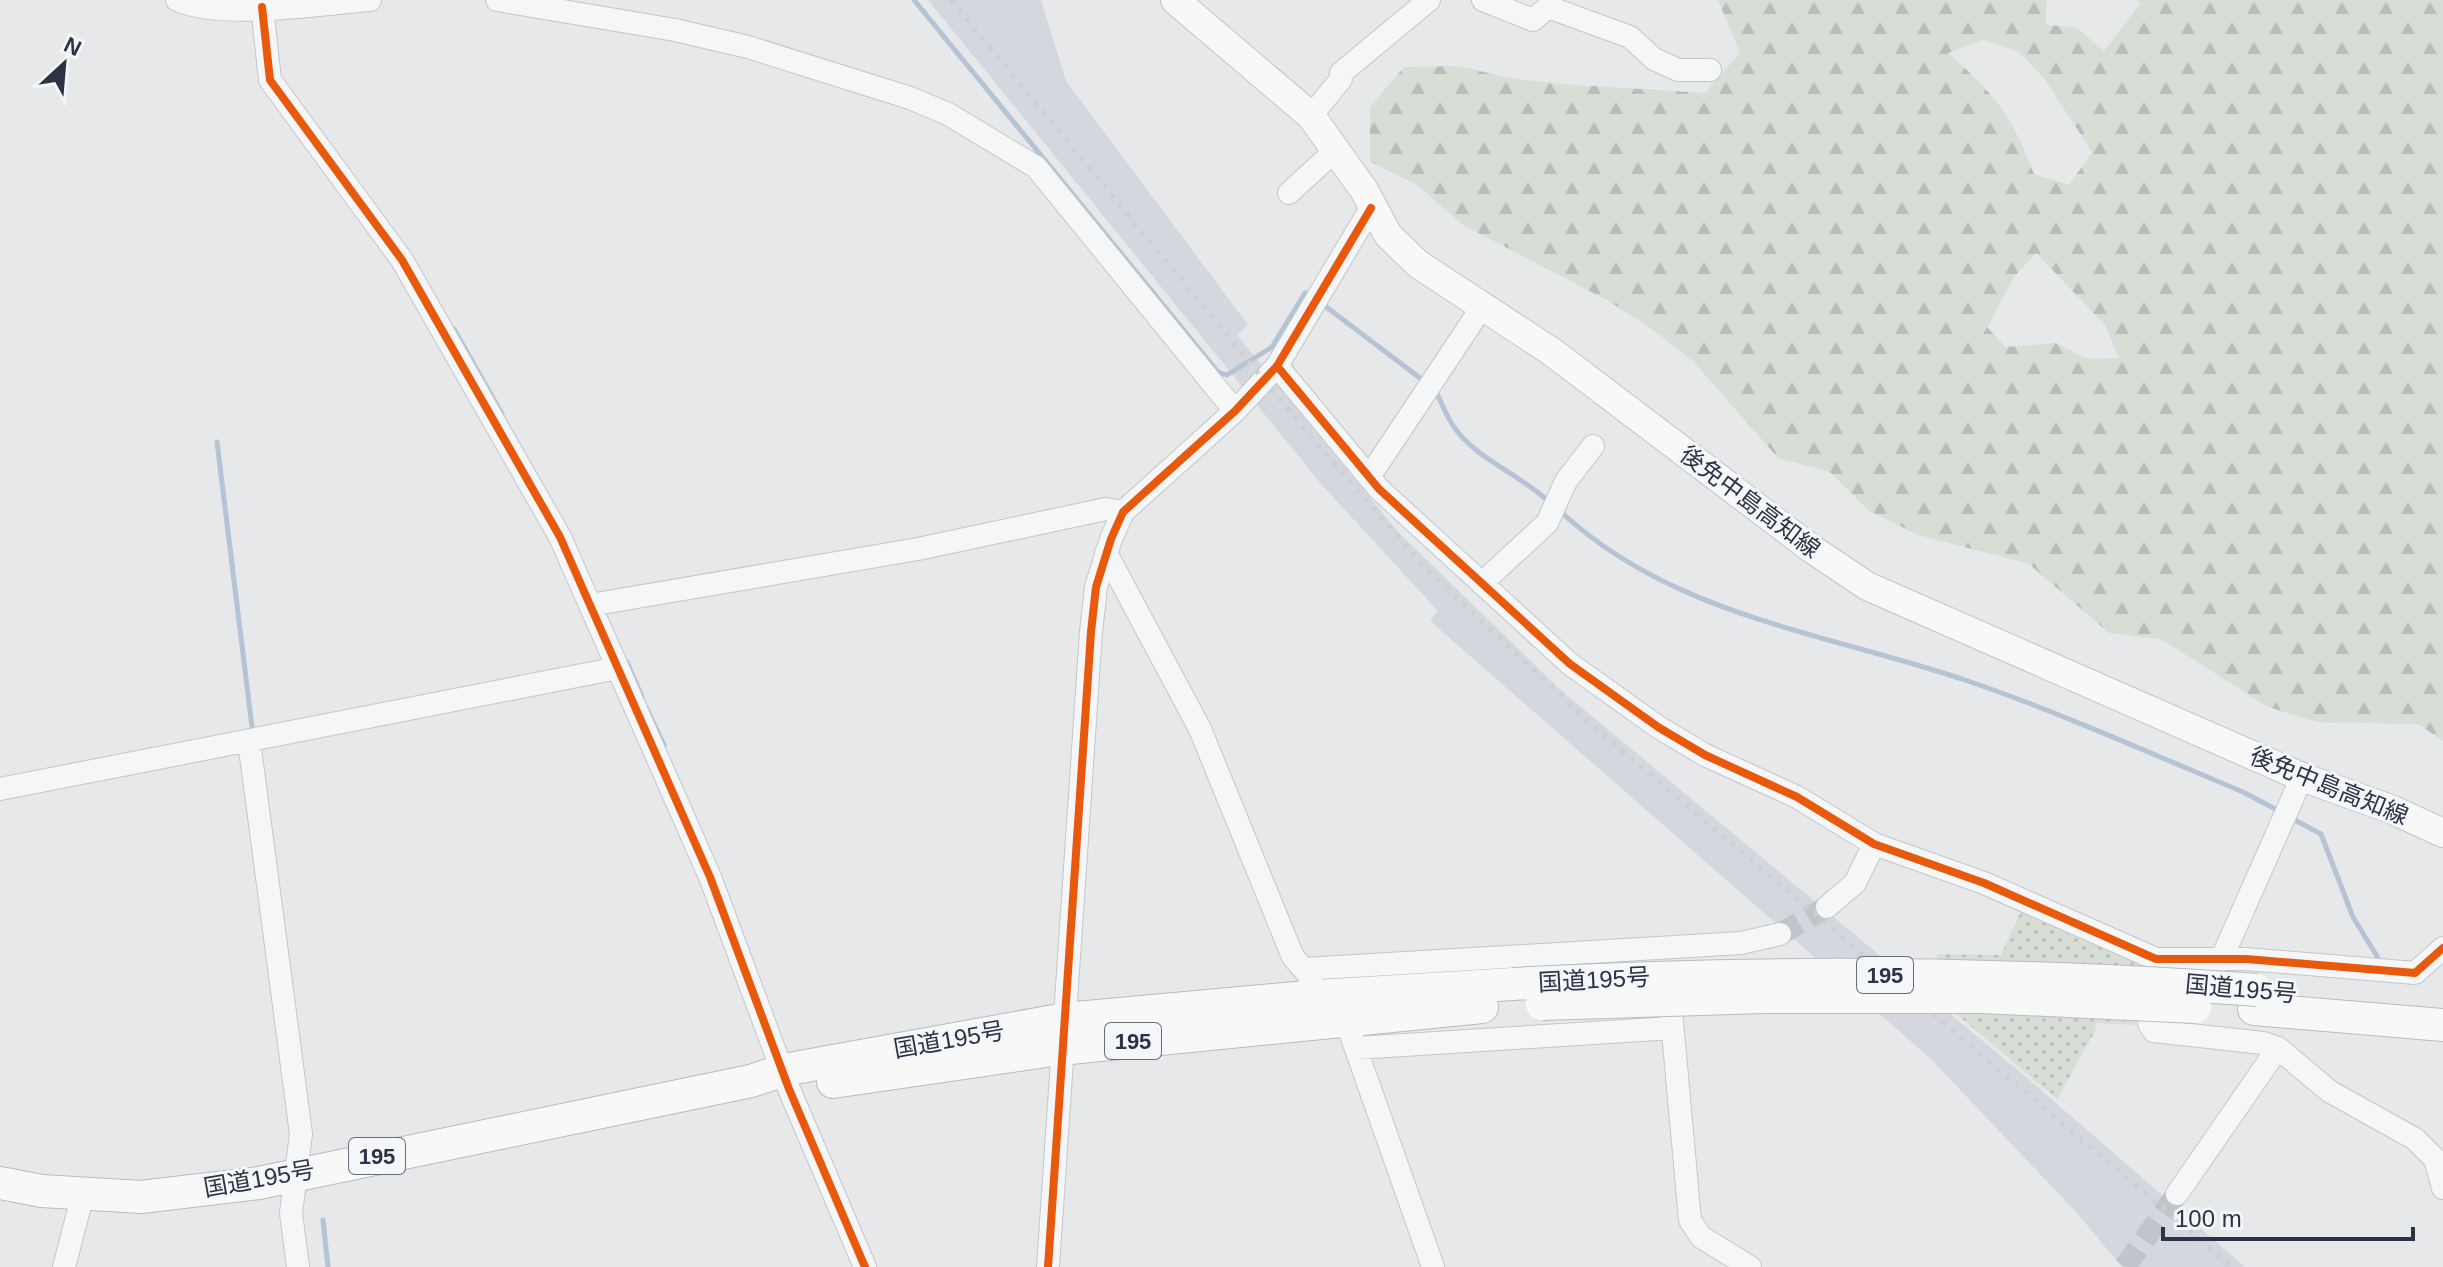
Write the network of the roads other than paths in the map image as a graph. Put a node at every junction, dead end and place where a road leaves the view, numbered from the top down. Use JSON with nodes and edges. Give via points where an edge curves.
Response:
{"nodes":[{"id":1,"x":177,"y":0,"type":"edge"},
{"id":2,"x":370,"y":0,"type":"edge"},
{"id":3,"x":497,"y":0,"type":"edge"},
{"id":4,"x":1175,"y":0,"type":"edge"},
{"id":5,"x":1429,"y":0,"type":"edge"},
{"id":6,"x":1483,"y":0,"type":"edge"},
{"id":7,"x":271,"y":7,"type":"junction"},
{"id":8,"x":1710,"y":70,"type":"dead end"},
{"id":9,"x":1311,"y":116,"type":"junction"},
{"id":10,"x":1337,"y":149,"type":"junction"},
{"id":11,"x":1289,"y":193,"type":"dead end"},
{"id":12,"x":1371,"y":208,"type":"junction"},
{"id":13,"x":1482,"y":307,"type":"junction"},
{"id":14,"x":1277,"y":366,"type":"junction"},
{"id":15,"x":1235,"y":411,"type":"junction"},
{"id":16,"x":1593,"y":446,"type":"dead end"},
{"id":17,"x":1369,"y":477,"type":"junction"},
{"id":18,"x":1123,"y":512,"type":"junction"},
{"id":19,"x":1106,"y":553,"type":"junction"},
{"id":20,"x":1483,"y":582,"type":"junction"},
{"id":21,"x":599,"y":602,"type":"junction"},
{"id":22,"x":618,"y":668,"type":"junction"},
{"id":23,"x":249,"y":741,"type":"junction"},
{"id":24,"x":2302,"y":777,"type":"junction"},
{"id":25,"x":0,"y":789,"type":"edge"},
{"id":26,"x":2443,"y":833,"type":"edge"},
{"id":27,"x":1874,"y":844,"type":"junction"},
{"id":28,"x":1827,"y":907,"type":"tunnel mouth"},
{"id":29,"x":1780,"y":934,"type":"tunnel mouth"},
{"id":30,"x":1666,"y":947,"type":"junction"},
{"id":31,"x":2443,"y":948,"type":"edge"},
{"id":32,"x":2156,"y":959,"type":"junction"},
{"id":33,"x":2221,"y":960,"type":"junction"},
{"id":34,"x":1310,"y":983,"type":"junction"},
{"id":35,"x":1515,"y":994,"type":"junction"},
{"id":36,"x":2256,"y":1000,"type":"junction"},
{"id":37,"x":2443,"y":1007,"type":"edge"},
{"id":38,"x":2443,"y":1025,"type":"edge"},
{"id":39,"x":1672,"y":1028,"type":"junction"},
{"id":40,"x":1063,"y":1034,"type":"junction"},
{"id":41,"x":1351,"y":1034,"type":"junction"},
{"id":42,"x":2278,"y":1048,"type":"junction"},
{"id":43,"x":787,"y":1079,"type":"junction"},
{"id":44,"x":294,"y":1176,"type":"junction"},
{"id":45,"x":0,"y":1183,"type":"edge"},
{"id":46,"x":2443,"y":1188,"type":"edge"},
{"id":47,"x":83,"y":1194,"type":"junction"},
{"id":48,"x":2177,"y":1194,"type":"tunnel mouth"},
{"id":49,"x":64,"y":1267,"type":"edge"},
{"id":50,"x":298,"y":1267,"type":"edge"},
{"id":51,"x":865,"y":1267,"type":"edge"},
{"id":52,"x":1048,"y":1267,"type":"edge"},
{"id":53,"x":1433,"y":1267,"type":"edge"},
{"id":54,"x":1750,"y":1267,"type":"edge"}],
"edges":[{"from":1,"to":7,"type":"street","via":[[222,10]]},
{"from":2,"to":7,"type":"street"},
{"from":3,"to":15,"type":"street","via":[[748,47],[948,114],[1036,167]]},
{"from":4,"to":9,"type":"main road","name":"後免中島高知線"},
{"from":5,"to":9,"type":"street","via":[[1341,73]]},
{"from":6,"to":8,"type":"street","via":[[1533,20],[1548,7],[1630,37],[1654,59],[1678,70]]},
{"from":7,"to":21,"type":"street","via":[[270,80],[427,300]]},
{"from":9,"to":10,"type":"main road","name":"後免中島高知線"},
{"from":10,"to":11,"type":"street"},
{"from":10,"to":12,"type":"main road","name":"後免中島高知線"},
{"from":12,"to":13,"type":"main road","name":"後免中島高知線","via":[[1388,235],[1418,264]]},
{"from":12,"to":14,"type":"street"},
{"from":13,"to":17,"type":"street"},
{"from":13,"to":24,"type":"main road","name":"後免中島高知線","via":[[1552,352],[1867,586]]},
{"from":14,"to":15,"type":"street"},
{"from":14,"to":17,"type":"street"},
{"from":15,"to":18,"type":"street"},
{"from":16,"to":20,"type":"street","via":[[1566,481],[1547,523]]},
{"from":17,"to":20,"type":"street"},
{"from":18,"to":19,"type":"street"},
{"from":18,"to":21,"type":"street","via":[[1106,509],[918,549]]},
{"from":19,"to":34,"type":"street","via":[[1200,729],[1293,957]]},
{"from":19,"to":40,"type":"street","via":[[1091,632]]},
{"from":20,"to":27,"type":"street","via":[[1570,664],[1658,727],[1797,797]]},
{"from":21,"to":22,"type":"street"},
{"from":22,"to":23,"type":"street"},
{"from":22,"to":43,"type":"street","via":[[710,877]]},
{"from":23,"to":25,"type":"street"},
{"from":23,"to":44,"type":"street","via":[[301,1134]]},
{"from":24,"to":26,"type":"main road","name":"後免中島高知線"},
{"from":24,"to":33,"type":"street"},
{"from":27,"to":28,"type":"street","via":[[1855,883]]},
{"from":27,"to":32,"type":"street","via":[[1984,883]]},
{"from":29,"to":30,"type":"street","via":[[1760,941]]},
{"from":30,"to":34,"type":"street"},
{"from":30,"to":39,"type":"street"},
{"from":31,"to":33,"type":"street","via":[[2415,973]]},
{"from":32,"to":33,"type":"street"},
{"from":32,"to":42,"type":"street","via":[[2149,1024],[2154,1031]]},
{"from":34,"to":35,"type":"highway","name":"国道195号","number":"195"},
{"from":34,"to":40,"type":"highway","name":"国道195号","number":"195"},
{"from":35,"to":36,"type":"highway","name":"国道195号","number":"195","bridge":true},
{"from":35,"to":41,"type":"highway","name":"国道195号","number":"195"},
{"from":36,"to":37,"type":"highway","name":"国道195号","number":"195"},
{"from":36,"to":38,"type":"highway","name":"国道195号","number":"195"},
{"from":39,"to":41,"type":"street"},
{"from":39,"to":54,"type":"street","via":[[1690,1220],[1701,1237]]},
{"from":40,"to":41,"type":"highway","name":"国道195号","number":"195"},
{"from":40,"to":43,"type":"highway","name":"国道195号","number":"195"},
{"from":40,"to":52,"type":"street"},
{"from":41,"to":53,"type":"street"},
{"from":42,"to":46,"type":"street","via":[[2329,1091],[2415,1139],[2435,1159]]},
{"from":42,"to":48,"type":"street"},
{"from":43,"to":44,"type":"highway","name":"国道195号","number":"195","via":[[751,1081]]},
{"from":43,"to":51,"type":"street"},
{"from":44,"to":47,"type":"highway","name":"国道195号","number":"195","via":[[141,1197]]},
{"from":44,"to":50,"type":"street","via":[[291,1213]]},
{"from":45,"to":47,"type":"highway","name":"国道195号","number":"195"},
{"from":47,"to":49,"type":"street"}]}
